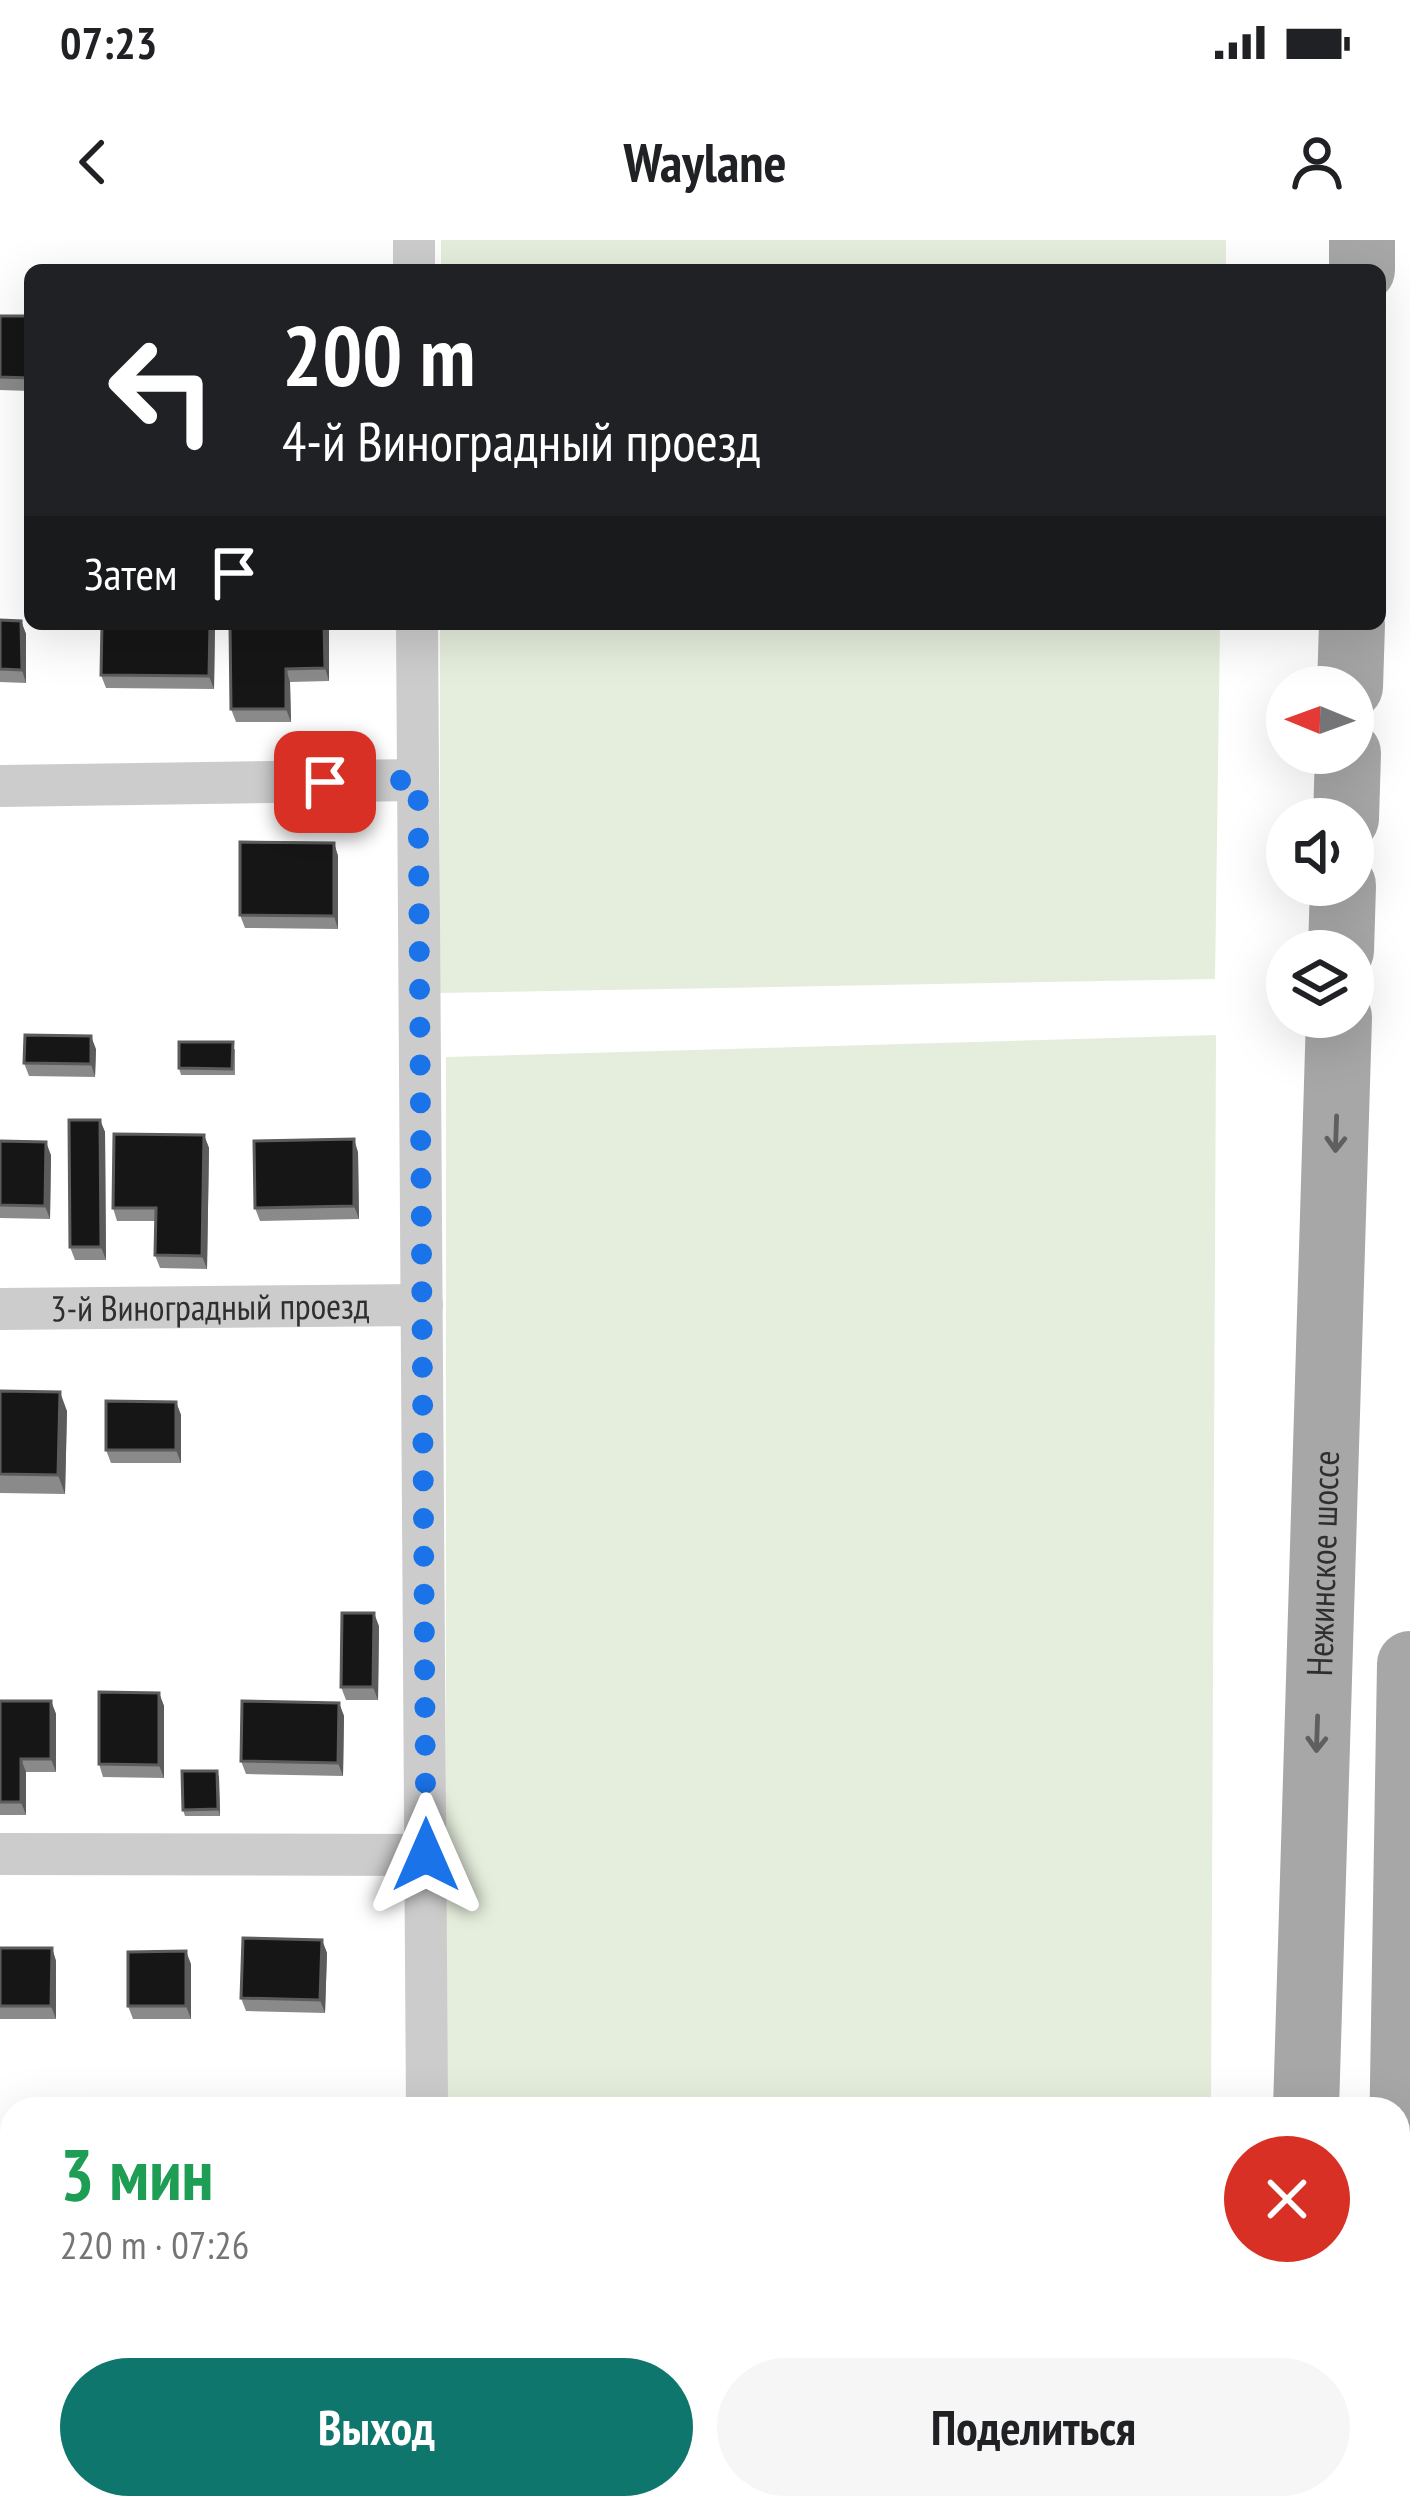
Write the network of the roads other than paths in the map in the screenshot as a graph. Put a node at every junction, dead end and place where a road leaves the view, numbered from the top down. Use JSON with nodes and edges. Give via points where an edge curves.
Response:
{"nodes":[{"id":1,"x":417,"y":630,"type":"edge"},
{"id":2,"x":1352,"y":630,"type":"edge"},
{"id":3,"x":1351,"y":666,"type":"edge"},
{"id":4,"x":418,"y":780,"type":"junction"},
{"id":5,"x":0,"y":786,"type":"edge"},
{"id":6,"x":1339,"y":1038,"type":"edge"},
{"id":7,"x":422,"y":1305,"type":"junction"},
{"id":8,"x":0,"y":1309,"type":"edge"},
{"id":9,"x":1410,"y":1664,"type":"edge"},
{"id":10,"x":0,"y":1854,"type":"edge"},
{"id":11,"x":426,"y":1855,"type":"junction"},
{"id":12,"x":1405,"y":2064,"type":"junction"},
{"id":13,"x":1306,"y":2085,"type":"edge"},
{"id":14,"x":427,"y":2097,"type":"edge"},
{"id":15,"x":1404,"y":2097,"type":"edge"}],
"edges":[{"from":1,"to":4,"type":"street"},
{"from":2,"to":3,"type":"main road"},
{"from":4,"to":5,"type":"street"},
{"from":4,"to":7,"type":"street"},
{"from":6,"to":13,"type":"main road","name":"Нежинское шоссе","one_way":true},
{"from":7,"to":8,"type":"street","name":"3-й Виноградный проезд"},
{"from":7,"to":11,"type":"street"},
{"from":9,"to":12,"type":"main road"},
{"from":10,"to":11,"type":"street"},
{"from":11,"to":14,"type":"street"},
{"from":12,"to":13,"type":"main road"},
{"from":12,"to":15,"type":"main road"}]}
